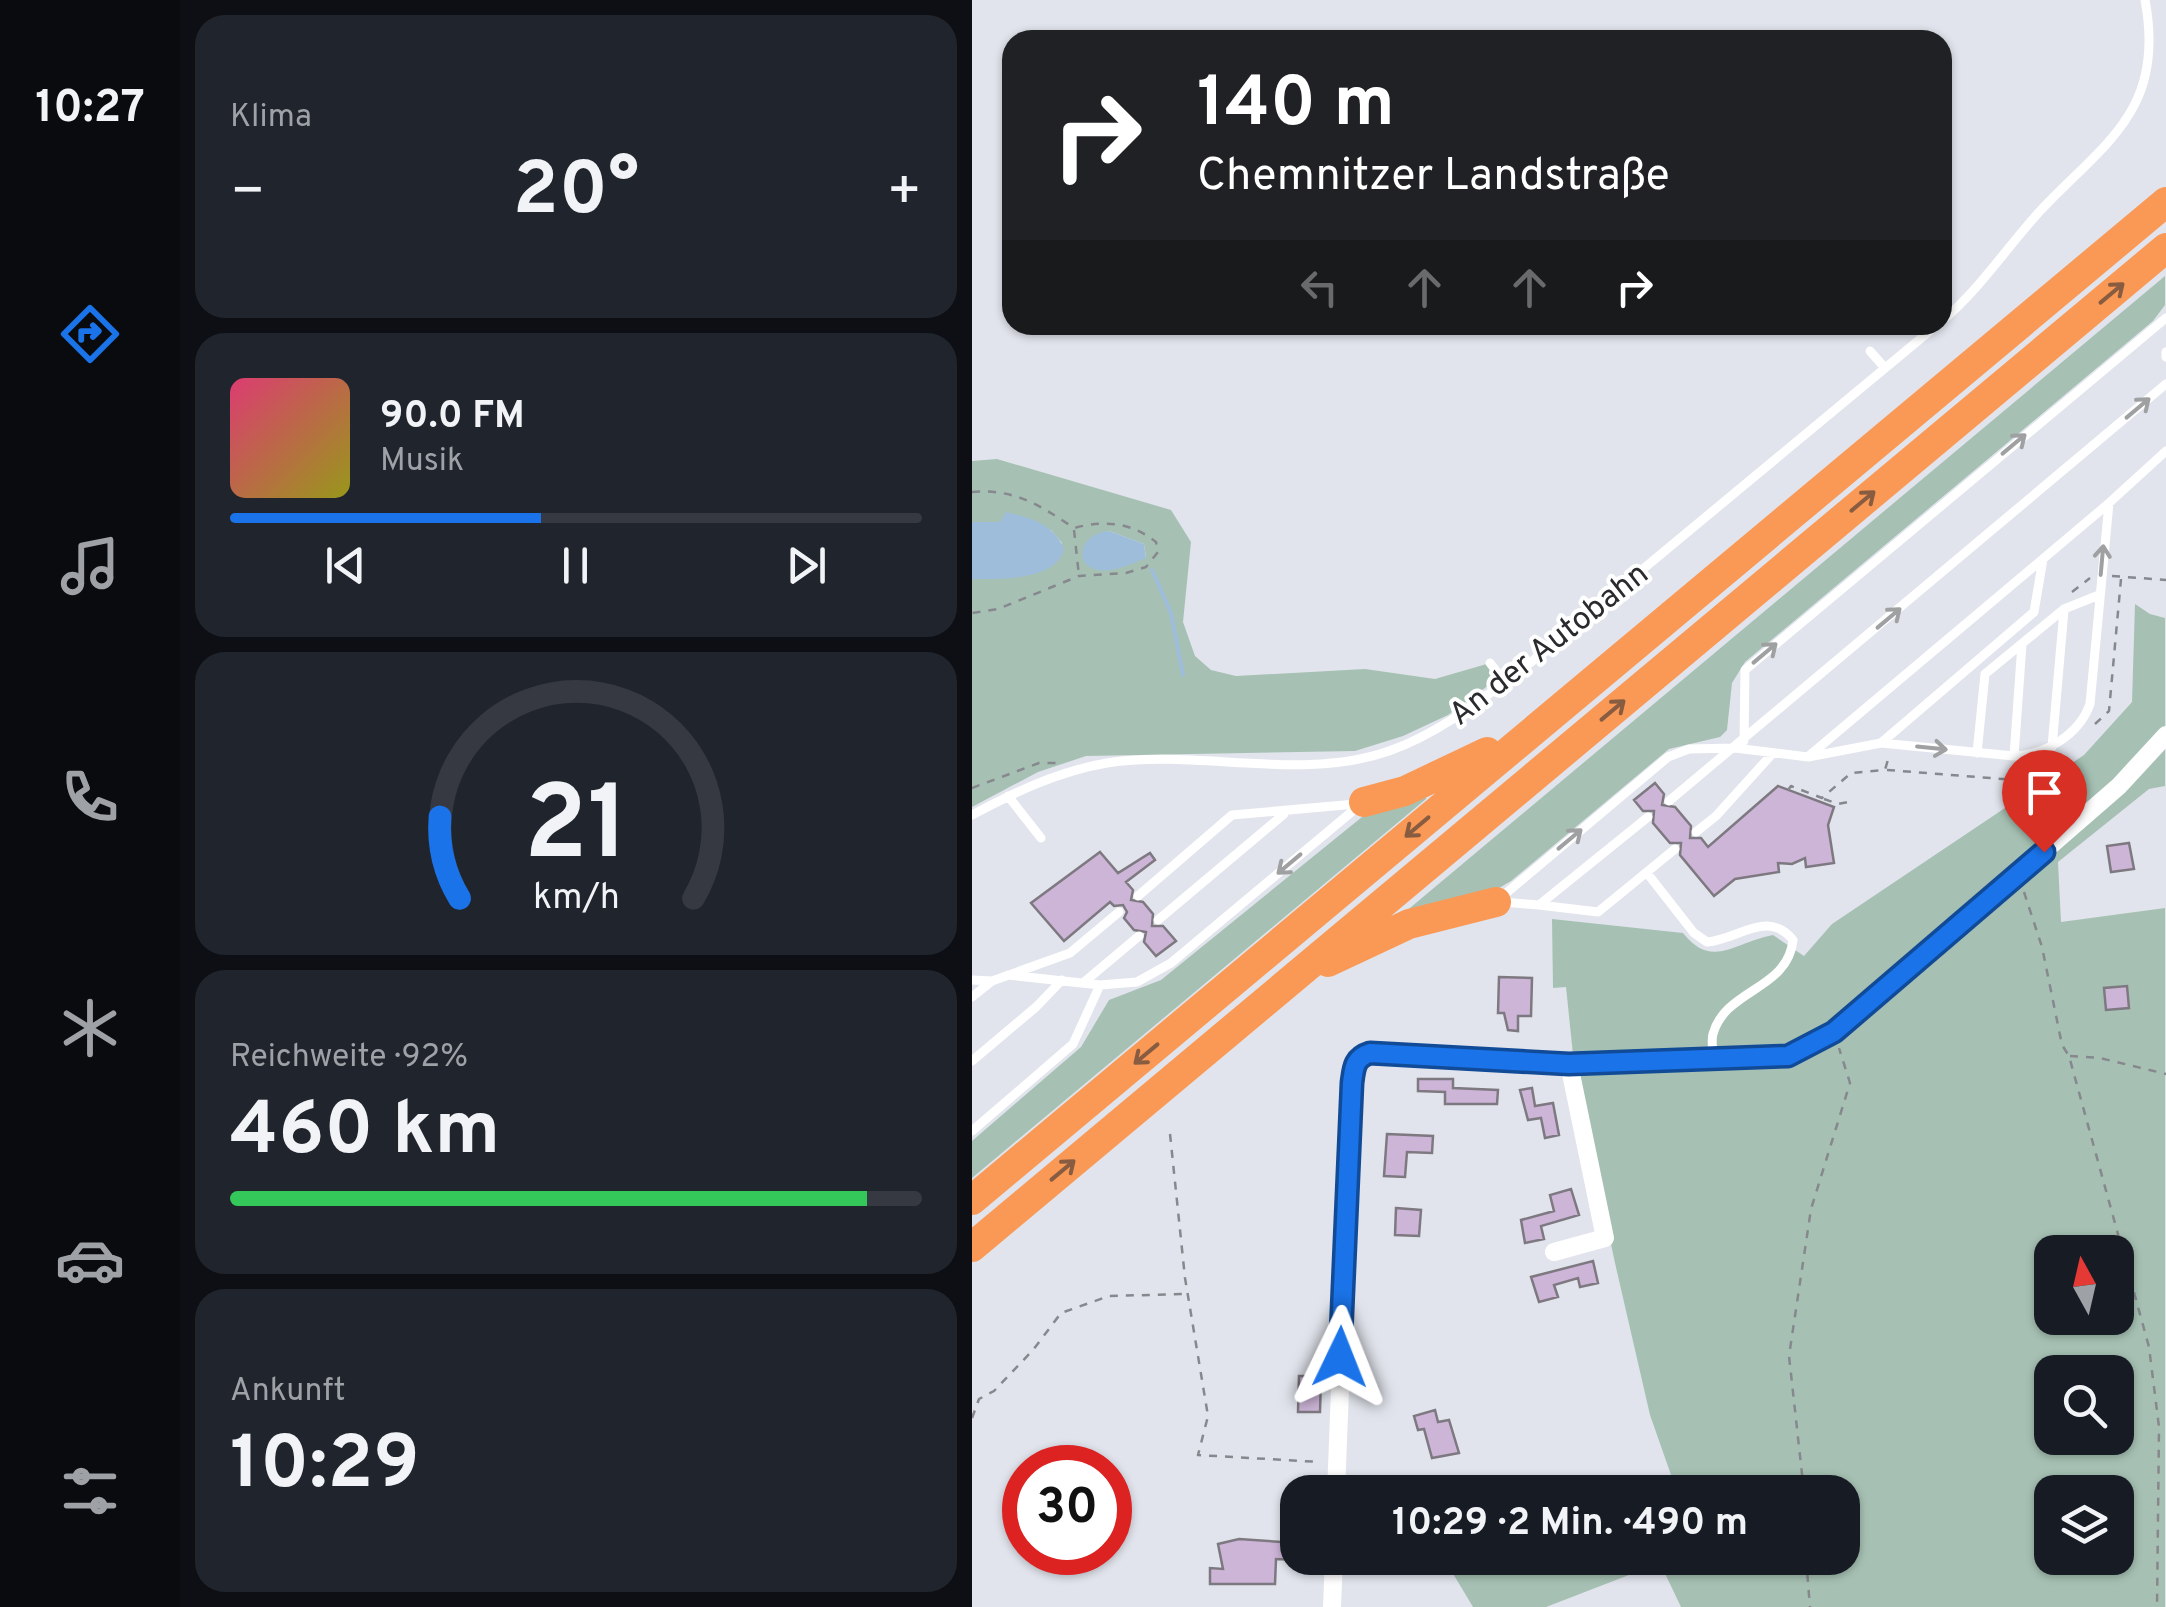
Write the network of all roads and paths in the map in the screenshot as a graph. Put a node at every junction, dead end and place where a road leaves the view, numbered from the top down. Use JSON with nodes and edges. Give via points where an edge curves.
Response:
{"nodes":[{"id":1,"x":2145,"y":0,"type":"edge"},
{"id":2,"x":2161,"y":49,"type":"dead end"},
{"id":3,"x":2144,"y":116,"type":"dead end"},
{"id":4,"x":2166,"y":202,"type":"edge"},
{"id":5,"x":2166,"y":248,"type":"edge"},
{"id":6,"x":1952,"y":312,"type":"edge"},
{"id":7,"x":2166,"y":318,"type":"edge"},
{"id":8,"x":1925,"y":335,"type":"edge"},
{"id":9,"x":1870,"y":351,"type":"dead end"},
{"id":10,"x":1885,"y":368,"type":"junction"},
{"id":11,"x":2166,"y":384,"type":"edge"},
{"id":12,"x":2166,"y":451,"type":"edge"},
{"id":13,"x":972,"y":492,"type":"edge"},
{"id":14,"x":2109,"y":503,"type":"junction"},
{"id":15,"x":1074,"y":528,"type":"junction"},
{"id":16,"x":2043,"y":559,"type":"junction"},
{"id":17,"x":1079,"y":576,"type":"junction"},
{"id":18,"x":2099,"y":595,"type":"junction"},
{"id":19,"x":2064,"y":609,"type":"junction"},
{"id":20,"x":972,"y":613,"type":"edge"},
{"id":21,"x":2022,"y":644,"type":"junction"},
{"id":22,"x":1490,"y":664,"type":"dead end"},
{"id":23,"x":1505,"y":682,"type":"junction"},
{"id":24,"x":2166,"y":735,"type":"edge"},
{"id":25,"x":1519,"y":742,"type":"junction"},
{"id":26,"x":1881,"y":743,"type":"junction"},
{"id":27,"x":1739,"y":745,"type":"junction"},
{"id":28,"x":2052,"y":747,"type":"junction"},
{"id":29,"x":1772,"y":752,"type":"junction"},
{"id":30,"x":1976,"y":753,"type":"junction"},
{"id":31,"x":1808,"y":756,"type":"junction"},
{"id":32,"x":2014,"y":756,"type":"junction"},
{"id":33,"x":1008,"y":796,"type":"junction"},
{"id":34,"x":1822,"y":798,"type":"dead end"},
{"id":35,"x":1670,"y":800,"type":"dead end"},
{"id":36,"x":1853,"y":801,"type":"dead end"},
{"id":37,"x":1364,"y":802,"type":"junction"},
{"id":38,"x":1286,"y":812,"type":"junction"},
{"id":39,"x":972,"y":815,"type":"edge"},
{"id":40,"x":1648,"y":817,"type":"dead end"},
{"id":41,"x":1696,"y":832,"type":"dead end"},
{"id":42,"x":1040,"y":838,"type":"dead end"},
{"id":43,"x":1675,"y":850,"type":"dead end"},
{"id":44,"x":1647,"y":872,"type":"junction"},
{"id":45,"x":2018,"y":874,"type":"junction"},
{"id":46,"x":1138,"y":896,"type":"dead end"},
{"id":47,"x":1496,"y":902,"type":"junction"},
{"id":48,"x":1539,"y":904,"type":"junction"},
{"id":49,"x":1119,"y":912,"type":"dead end"},
{"id":50,"x":1158,"y":920,"type":"dead end"},
{"id":51,"x":1139,"y":936,"type":"dead end"},
{"id":52,"x":1297,"y":974,"type":"junction"},
{"id":53,"x":1008,"y":975,"type":"junction"},
{"id":54,"x":972,"y":980,"type":"edge"},
{"id":55,"x":1062,"y":980,"type":"junction"},
{"id":56,"x":992,"y":981,"type":"junction"},
{"id":57,"x":1082,"y":983,"type":"junction"},
{"id":58,"x":1100,"y":985,"type":"junction"},
{"id":59,"x":972,"y":997,"type":"edge"},
{"id":60,"x":1834,"y":1032,"type":"junction"},
{"id":61,"x":2068,"y":1056,"type":"junction"},
{"id":62,"x":1714,"y":1058,"type":"junction"},
{"id":63,"x":972,"y":1061,"type":"edge"},
{"id":64,"x":1569,"y":1064,"type":"junction"},
{"id":65,"x":2166,"y":1074,"type":"edge"},
{"id":66,"x":972,"y":1132,"type":"edge"},
{"id":67,"x":1170,"y":1134,"type":"dead end"},
{"id":68,"x":972,"y":1200,"type":"edge"},
{"id":69,"x":972,"y":1246,"type":"edge"},
{"id":70,"x":1554,"y":1252,"type":"dead end"},
{"id":71,"x":1187,"y":1294,"type":"junction"},
{"id":72,"x":972,"y":1418,"type":"edge"},
{"id":73,"x":1337,"y":1462,"type":"junction"},
{"id":74,"x":1337,"y":1475,"type":"edge"},
{"id":75,"x":1802,"y":1475,"type":"edge"},
{"id":76,"x":1333,"y":1575,"type":"edge"},
{"id":77,"x":1807,"y":1575,"type":"edge"},
{"id":78,"x":1332,"y":1607,"type":"edge"},
{"id":79,"x":1810,"y":1607,"type":"edge"},
{"id":80,"x":2157,"y":1607,"type":"edge"}],
"edges":[{"from":1,"to":2,"type":"lane"},
{"from":3,"to":6,"type":"lane","name":"An der Autobahn","via":[[2042,209]]},
{"from":4,"to":25,"type":"highway"},
{"from":52,"to":5,"type":"highway","one_way":true},
{"from":27,"to":7,"type":"lane","one_way":true,"via":[[1745,670]]},
{"from":8,"to":10,"type":"lane","name":"An der Autobahn"},
{"from":9,"to":10,"type":"lane"},
{"from":10,"to":23,"type":"lane","name":"An der Autobahn"},
{"from":27,"to":11,"type":"lane","one_way":true},
{"from":12,"to":14,"type":"lane"},
{"from":13,"to":15,"type":"path","via":[[1032,500]]},
{"from":14,"to":16,"type":"lane"},
{"from":18,"to":14,"type":"lane","one_way":true},
{"from":15,"to":17,"type":"path"},
{"from":15,"to":17,"type":"path","via":[[1132,528],[1156,542],[1158,552],[1126,574]]},
{"from":16,"to":26,"type":"lane","via":[[2034,612]]},
{"from":16,"to":31,"type":"lane"},
{"from":17,"to":20,"type":"path"},
{"from":18,"to":19,"type":"lane"},
{"from":18,"to":28,"type":"lane","via":[[2090,704]]},
{"from":19,"to":21,"type":"lane"},
{"from":19,"to":28,"type":"lane"},
{"from":21,"to":30,"type":"lane","via":[[1986,674]]},
{"from":21,"to":32,"type":"lane"},
{"from":22,"to":23,"type":"lane"},
{"from":23,"to":33,"type":"lane","name":"An der Autobahn","via":[[1455,720],[1388,752],[1329,762],[1111,762]]},
{"from":24,"to":45,"type":"street"},
{"from":25,"to":37,"type":"highway"},
{"from":25,"to":68,"type":"highway","one_way":true},
{"from":26,"to":30,"type":"lane","one_way":true},
{"from":26,"to":31,"type":"lane"},
{"from":27,"to":29,"type":"lane"},
{"from":27,"to":35,"type":"lane"},
{"from":47,"to":27,"type":"lane","one_way":true,"via":[[1668,756]]},
{"from":28,"to":32,"type":"lane"},
{"from":29,"to":31,"type":"lane"},
{"from":29,"to":41,"type":"lane"},
{"from":30,"to":32,"type":"lane"},
{"from":33,"to":39,"type":"lane","name":"An der Autobahn"},
{"from":33,"to":42,"type":"lane"},
{"from":34,"to":36,"type":"path"},
{"from":37,"to":38,"type":"lane"},
{"from":37,"to":58,"type":"lane","one_way":true,"via":[[1171,963],[1136,982]]},
{"from":38,"to":46,"type":"lane","via":[[1232,816]]},
{"from":38,"to":50,"type":"lane"},
{"from":40,"to":48,"type":"lane"},
{"from":43,"to":44,"type":"lane"},
{"from":44,"to":48,"type":"lane","via":[[1598,912]]},
{"from":44,"to":62,"type":"lane","via":[[1708,942],[1769,924],[1793,940],[1791,958],[1773,980],[1727,1011],[1713,1034]]},
{"from":45,"to":60,"type":"street"},
{"from":45,"to":61,"type":"path"},
{"from":47,"to":48,"type":"lane"},
{"from":47,"to":52,"type":"highway","via":[[1409,924]]},
{"from":49,"to":53,"type":"lane","via":[[1070,953]]},
{"from":51,"to":57,"type":"lane"},
{"from":69,"to":52,"type":"highway","one_way":true},
{"from":53,"to":55,"type":"lane"},
{"from":53,"to":56,"type":"lane"},
{"from":54,"to":56,"type":"lane"},
{"from":55,"to":57,"type":"lane"},
{"from":55,"to":63,"type":"lane"},
{"from":56,"to":59,"type":"lane"},
{"from":57,"to":58,"type":"lane"},
{"from":58,"to":66,"type":"lane","via":[[1074,1044]]},
{"from":60,"to":62,"type":"street","via":[[1788,1056]]},
{"from":60,"to":75,"type":"path","via":[[1850,1082],[1811,1209],[1789,1356]]},
{"from":61,"to":65,"type":"path"},
{"from":61,"to":80,"type":"path","via":[[2149,1346],[2159,1427]]},
{"from":62,"to":64,"type":"street"},
{"from":64,"to":70,"type":"street","via":[[1605,1238]]},
{"from":64,"to":73,"type":"street","via":[[1370,1053],[1356,1060]]},
{"from":67,"to":71,"type":"path"},
{"from":71,"to":72,"type":"path","via":[[1109,1296],[1061,1313],[1034,1350],[980,1398]]},
{"from":71,"to":73,"type":"path","via":[[1208,1416],[1198,1454]]},
{"from":73,"to":74,"type":"street"},
{"from":76,"to":78,"type":"street"},
{"from":77,"to":79,"type":"path"}]}
